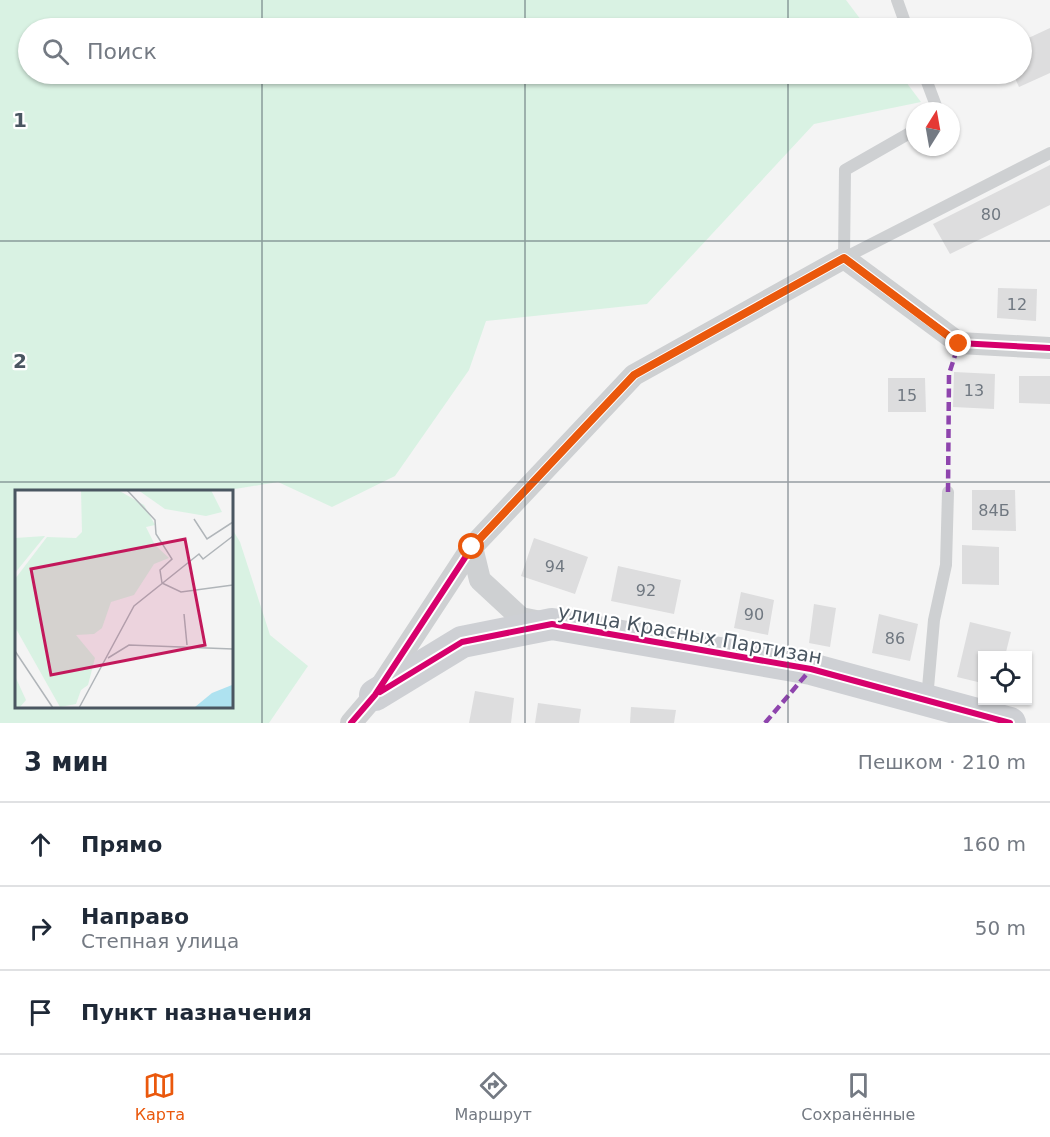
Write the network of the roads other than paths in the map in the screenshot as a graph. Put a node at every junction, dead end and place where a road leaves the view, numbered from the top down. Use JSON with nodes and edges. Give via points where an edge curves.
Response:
{"nodes":[{"id":1,"x":897,"y":0,"type":"edge"},
{"id":2,"x":903,"y":18,"type":"edge"},
{"id":3,"x":928,"y":84,"type":"edge"},
{"id":4,"x":935,"y":102,"type":"edge"},
{"id":5,"x":906,"y":135,"type":"edge"},
{"id":6,"x":1050,"y":153,"type":"edge"},
{"id":7,"x":844,"y":258,"type":"junction"},
{"id":8,"x":1050,"y":348,"type":"edge"},
{"id":9,"x":948,"y":492,"type":"dead end"},
{"id":10,"x":472,"y":547,"type":"junction"},
{"id":11,"x":552,"y":624,"type":"junction"},
{"id":12,"x":375,"y":695,"type":"junction"},
{"id":13,"x":927,"y":701,"type":"junction"},
{"id":14,"x":351,"y":723,"type":"edge"},
{"id":15,"x":1010,"y":723,"type":"edge"}],
"edges":[{"from":1,"to":2,"type":"lane"},
{"from":3,"to":4,"type":"lane"},
{"from":5,"to":7,"type":"lane","via":[[845,170]]},
{"from":6,"to":7,"type":"lane"},
{"from":7,"to":8,"type":"street","via":[[959,344]]},
{"from":7,"to":10,"type":"street","via":[[634,375]]},
{"from":9,"to":13,"type":"lane","via":[[946,565],[934,620]]},
{"from":10,"to":11,"type":"street","via":[[480,580],[521,618]]},
{"from":10,"to":12,"type":"street"},
{"from":11,"to":12,"type":"street","name":"улица Красных Партизан","via":[[462,642]]},
{"from":11,"to":13,"type":"street","name":"улица Красных Партизан","via":[[811,669]]},
{"from":12,"to":14,"type":"street"},
{"from":13,"to":15,"type":"street","name":"улица Красных Партизан"}]}
